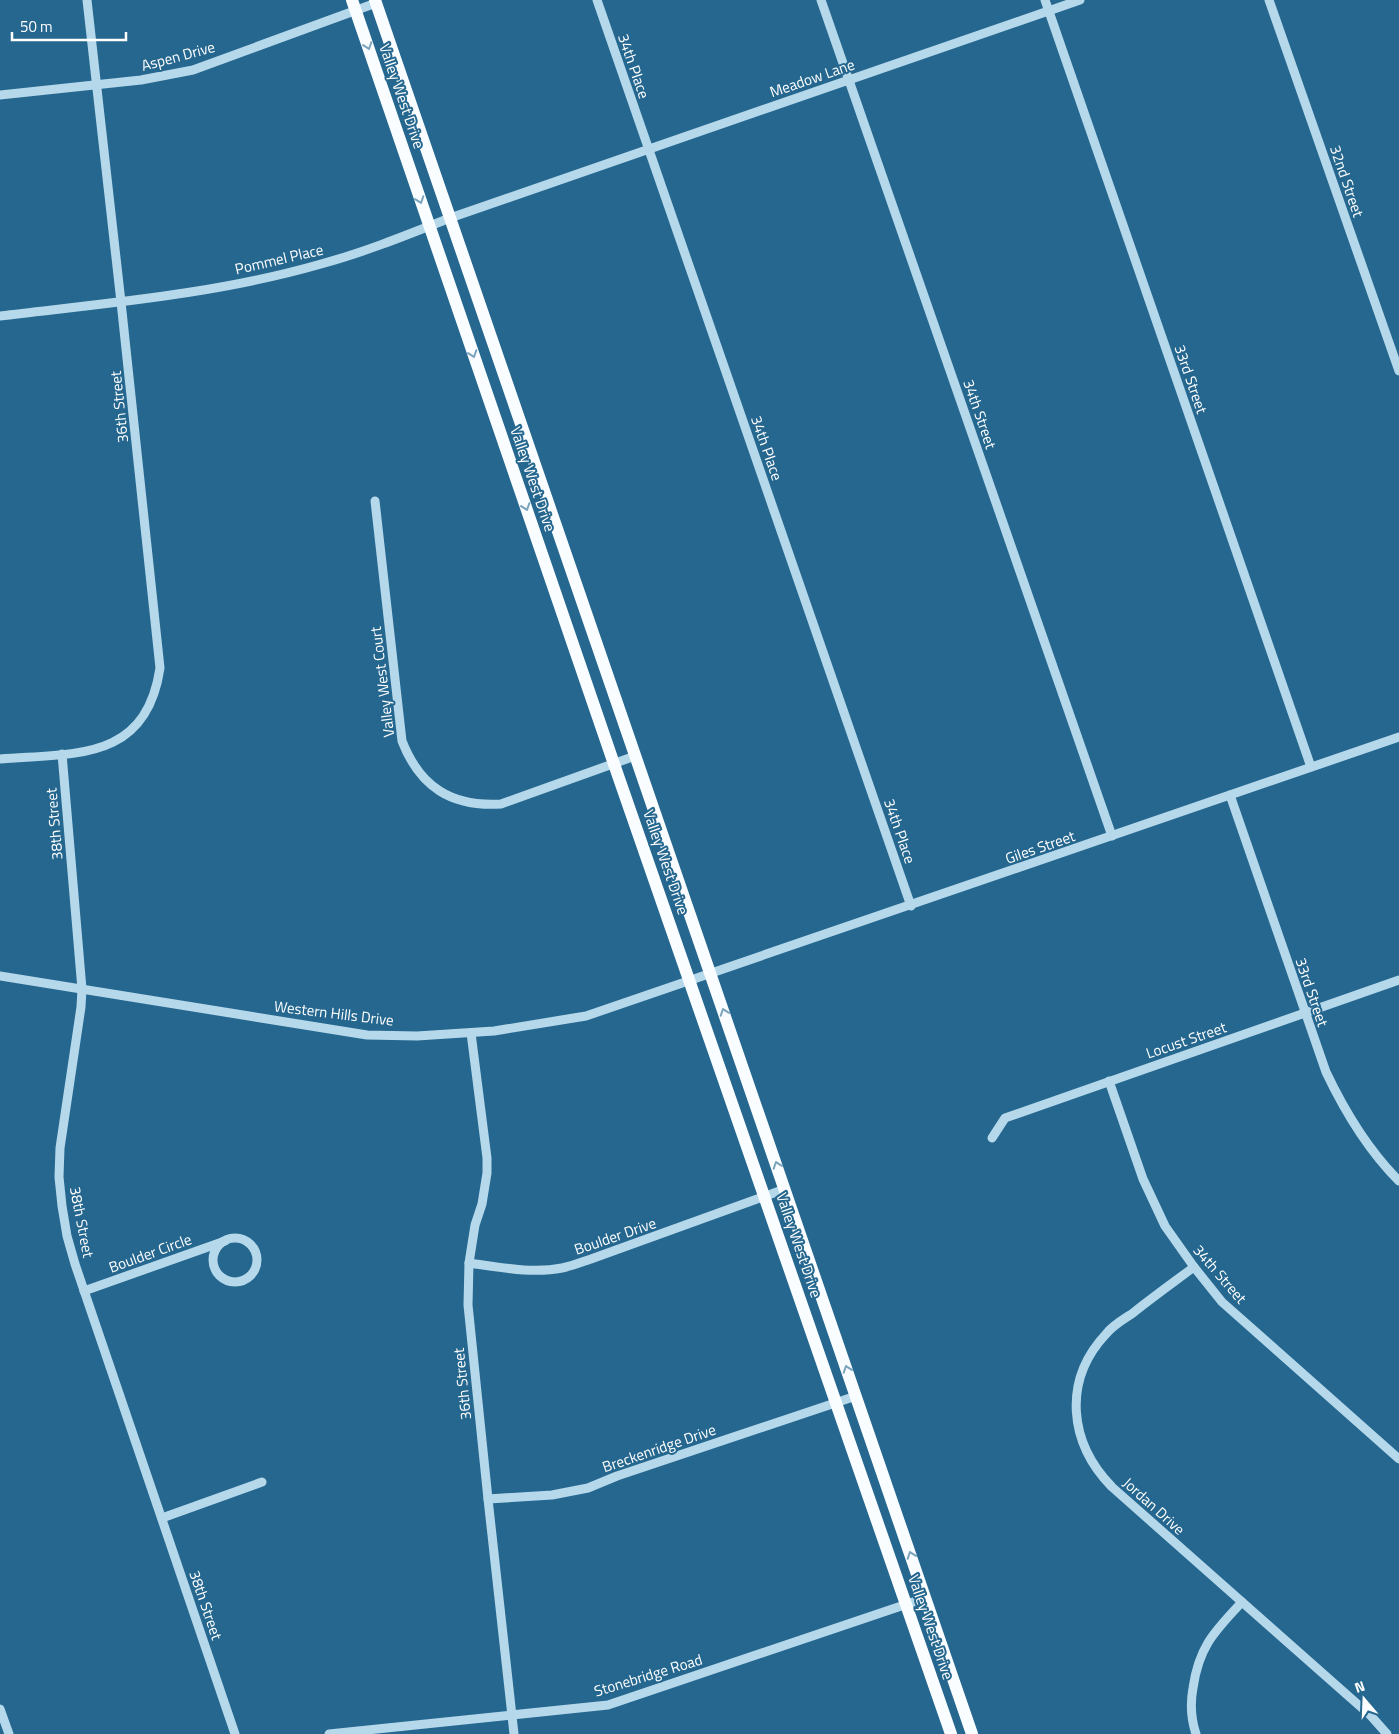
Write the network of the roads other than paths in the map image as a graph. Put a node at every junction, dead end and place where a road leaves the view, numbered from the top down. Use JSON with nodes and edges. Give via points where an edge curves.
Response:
{"nodes":[{"id":1,"x":87,"y":0,"type":"edge"},
{"id":2,"x":597,"y":0,"type":"edge"},
{"id":3,"x":821,"y":0,"type":"edge"},
{"id":4,"x":1045,"y":0,"type":"edge"},
{"id":5,"x":1080,"y":0,"type":"edge"},
{"id":6,"x":1269,"y":0,"type":"edge"},
{"id":7,"x":375,"y":2,"type":"edge"},
{"id":8,"x":354,"y":5,"type":"edge"},
{"id":9,"x":1049,"y":11,"type":"junction"},
{"id":10,"x":849,"y":80,"type":"junction"},
{"id":11,"x":97,"y":84,"type":"junction"},
{"id":12,"x":0,"y":95,"type":"edge"},
{"id":13,"x":648,"y":149,"type":"junction"},
{"id":14,"x":554,"y":182,"type":"joint"},
{"id":15,"x":450,"y":218,"type":"junction"},
{"id":16,"x":429,"y":226,"type":"junction"},
{"id":17,"x":121,"y":302,"type":"junction"},
{"id":18,"x":0,"y":316,"type":"edge"},
{"id":19,"x":1399,"y":372,"type":"edge"},
{"id":20,"x":375,"y":501,"type":"dead end"},
{"id":21,"x":1399,"y":737,"type":"edge"},
{"id":22,"x":62,"y":754,"type":"junction"},
{"id":23,"x":635,"y":756,"type":"junction"},
{"id":24,"x":0,"y":759,"type":"edge"},
{"id":25,"x":614,"y":764,"type":"junction"},
{"id":26,"x":1311,"y":768,"type":"junction"},
{"id":27,"x":1230,"y":795,"type":"junction"},
{"id":28,"x":1112,"y":836,"type":"junction"},
{"id":29,"x":911,"y":906,"type":"junction"},
{"id":30,"x":711,"y":974,"type":"junction"},
{"id":31,"x":0,"y":976,"type":"edge"},
{"id":32,"x":1399,"y":980,"type":"edge"},
{"id":33,"x":690,"y":982,"type":"junction"},
{"id":34,"x":82,"y":989,"type":"junction"},
{"id":35,"x":1305,"y":1013,"type":"junction"},
{"id":36,"x":471,"y":1033,"type":"junction"},
{"id":37,"x":1109,"y":1081,"type":"junction"},
{"id":38,"x":992,"y":1138,"type":"dead end"},
{"id":39,"x":1399,"y":1180,"type":"edge"},
{"id":40,"x":785,"y":1189,"type":"junction"},
{"id":41,"x":765,"y":1196,"type":"junction"},
{"id":42,"x":225,"y":1240,"type":"junction"},
{"id":43,"x":469,"y":1264,"type":"junction"},
{"id":44,"x":1194,"y":1267,"type":"junction"},
{"id":45,"x":84,"y":1291,"type":"junction"},
{"id":46,"x":856,"y":1396,"type":"junction"},
{"id":47,"x":836,"y":1402,"type":"junction"},
{"id":48,"x":1399,"y":1459,"type":"edge"},
{"id":49,"x":262,"y":1482,"type":"dead end"},
{"id":50,"x":488,"y":1499,"type":"junction"},
{"id":51,"x":162,"y":1518,"type":"junction"},
{"id":52,"x":925,"y":1598,"type":"junction"},
{"id":53,"x":1242,"y":1602,"type":"junction"},
{"id":54,"x":906,"y":1604,"type":"junction"},
{"id":55,"x":0,"y":1709,"type":"edge"},
{"id":56,"x":512,"y":1715,"type":"junction"},
{"id":57,"x":9,"y":1734,"type":"edge"},
{"id":58,"x":235,"y":1734,"type":"edge"},
{"id":59,"x":329,"y":1734,"type":"edge"},
{"id":60,"x":514,"y":1734,"type":"edge"},
{"id":61,"x":951,"y":1734,"type":"edge"},
{"id":62,"x":972,"y":1734,"type":"edge"},
{"id":63,"x":1196,"y":1734,"type":"edge"},
{"id":64,"x":1387,"y":1734,"type":"edge"}],
"edges":[{"from":1,"to":11,"type":"street","name":"36th Street"},
{"from":2,"to":13,"type":"street","name":"34th Place"},
{"from":3,"to":10,"type":"street","name":"34th Street"},
{"from":4,"to":9,"type":"street","name":"33rd Street"},
{"from":5,"to":9,"type":"street","name":"Meadow Lane"},
{"from":6,"to":19,"type":"street","name":"32nd Street"},
{"from":7,"to":8,"type":"street","name":"Aspen Drive"},
{"from":7,"to":15,"type":"main road","name":"Valley West Drive"},
{"from":8,"to":11,"type":"street","name":"Aspen Drive","via":[[193,70]]},
{"from":8,"to":16,"type":"main road","name":"Valley West Drive","one_way":true},
{"from":9,"to":10,"type":"street","name":"Meadow Lane"},
{"from":9,"to":26,"type":"street","name":"33rd Street"},
{"from":10,"to":13,"type":"street","name":"Meadow Lane"},
{"from":10,"to":28,"type":"street","name":"34th Street"},
{"from":11,"to":12,"type":"street","name":"Aspen Drive"},
{"from":11,"to":17,"type":"street","name":"36th Street"},
{"from":13,"to":14,"type":"street","name":"Meadow Lane"},
{"from":13,"to":29,"type":"street","name":"34th Place"},
{"from":14,"to":15,"type":"street","name":"Pommel Place"},
{"from":15,"to":16,"type":"street","name":"Pommel Place"},
{"from":15,"to":23,"type":"main road","name":"Valley West Drive"},
{"from":16,"to":17,"type":"street","name":"Pommel Place","via":[[321,264],[198,291]]},
{"from":16,"to":25,"type":"main road","name":"Valley West Drive","one_way":true},
{"from":17,"to":18,"type":"street","name":"Pommel Place"},
{"from":17,"to":22,"type":"street","name":"36th Street","via":[[160,668],[151,704],[128,733],[93,750]]},
{"from":20,"to":25,"type":"street","name":"Valley West Court","via":[[402,741],[419,773],[447,796],[482,805],[501,804]]},
{"from":21,"to":26,"type":"street","name":"Giles Street"},
{"from":22,"to":24,"type":"street"},
{"from":22,"to":34,"type":"street","name":"38th Street"},
{"from":23,"to":25,"type":"street","name":"Valley West Court"},
{"from":23,"to":30,"type":"main road","name":"Valley West Drive"},
{"from":25,"to":33,"type":"main road","name":"Valley West Drive"},
{"from":26,"to":27,"type":"street","name":"Giles Street"},
{"from":27,"to":28,"type":"street","name":"Giles Street"},
{"from":27,"to":35,"type":"street","name":"33rd Street"},
{"from":28,"to":29,"type":"street","name":"Giles Street"},
{"from":29,"to":30,"type":"street","name":"Giles Street"},
{"from":30,"to":33,"type":"street","name":"Giles Street"},
{"from":40,"to":30,"type":"main road","name":"Valley West Drive","one_way":true},
{"from":31,"to":34,"type":"street","name":"Western Hills Drive"},
{"from":32,"to":35,"type":"street","name":"Locust Street"},
{"from":33,"to":36,"type":"street","name":"Western Hills Drive","via":[[586,1016]]},
{"from":33,"to":41,"type":"main road","name":"Valley West Drive"},
{"from":34,"to":36,"type":"street","name":"Western Hills Drive","via":[[367,1035]]},
{"from":34,"to":45,"type":"street","name":"38th Street","via":[[60,1148],[60,1177],[67,1236]]},
{"from":35,"to":37,"type":"street","name":"Locust Street"},
{"from":35,"to":39,"type":"street","name":"33rd Street","via":[[1340,1103],[1359,1133]]},
{"from":36,"to":43,"type":"street","name":"36th Street","via":[[487,1173]]},
{"from":37,"to":38,"type":"street","name":"Locust Street","via":[[1005,1118]]},
{"from":37,"to":44,"type":"street","name":"34th Street","via":[[1146,1186],[1165,1226]]},
{"from":40,"to":41,"type":"street","name":"Boulder Drive"},
{"from":46,"to":40,"type":"main road","name":"Valley West Drive","one_way":true},
{"from":41,"to":43,"type":"street","name":"Boulder Drive","via":[[563,1268],[513,1269]]},
{"from":41,"to":47,"type":"main road","name":"Valley West Drive"},
{"from":42,"to":42,"type":"street","via":[[243,1239],[254,1248],[256,1266],[242,1281],[224,1279],[218,1274],[213,1259],[217,1247]]},
{"from":42,"to":45,"type":"street","name":"Boulder Circle"},
{"from":43,"to":50,"type":"street","name":"36th Street","via":[[468,1305]]},
{"from":44,"to":48,"type":"street","name":"34th Street","via":[[1222,1302]]},
{"from":44,"to":53,"type":"street","name":"Jordan Drive","via":[[1107,1332],[1093,1349],[1077,1391],[1076,1413],[1088,1456],[1100,1475]]},
{"from":45,"to":51,"type":"street","name":"38th Street"},
{"from":46,"to":47,"type":"street","name":"Breckenridge Drive"},
{"from":52,"to":46,"type":"main road","name":"Valley West Drive","one_way":true},
{"from":47,"to":50,"type":"street","name":"Breckenridge Drive","via":[[588,1488],[552,1495]]},
{"from":47,"to":54,"type":"main road","name":"Valley West Drive"},
{"from":49,"to":51,"type":"street"},
{"from":50,"to":56,"type":"street","name":"36th Street"},
{"from":51,"to":58,"type":"street","name":"38th Street"},
{"from":52,"to":54,"type":"street","name":"Stonebridge Road"},
{"from":52,"to":62,"type":"main road","name":"Valley West Drive"},
{"from":53,"to":63,"type":"street","via":[[1218,1627],[1196,1668],[1190,1702]]},
{"from":53,"to":64,"type":"street","name":"Jordan Drive","via":[[1371,1716]]},
{"from":54,"to":56,"type":"street","name":"Stonebridge Road","via":[[608,1705]]},
{"from":54,"to":61,"type":"main road","name":"Valley West Drive"},
{"from":55,"to":57,"type":"street"},
{"from":56,"to":59,"type":"street","name":"Stonebridge Road"},
{"from":56,"to":60,"type":"street","name":"36th Street"}]}
